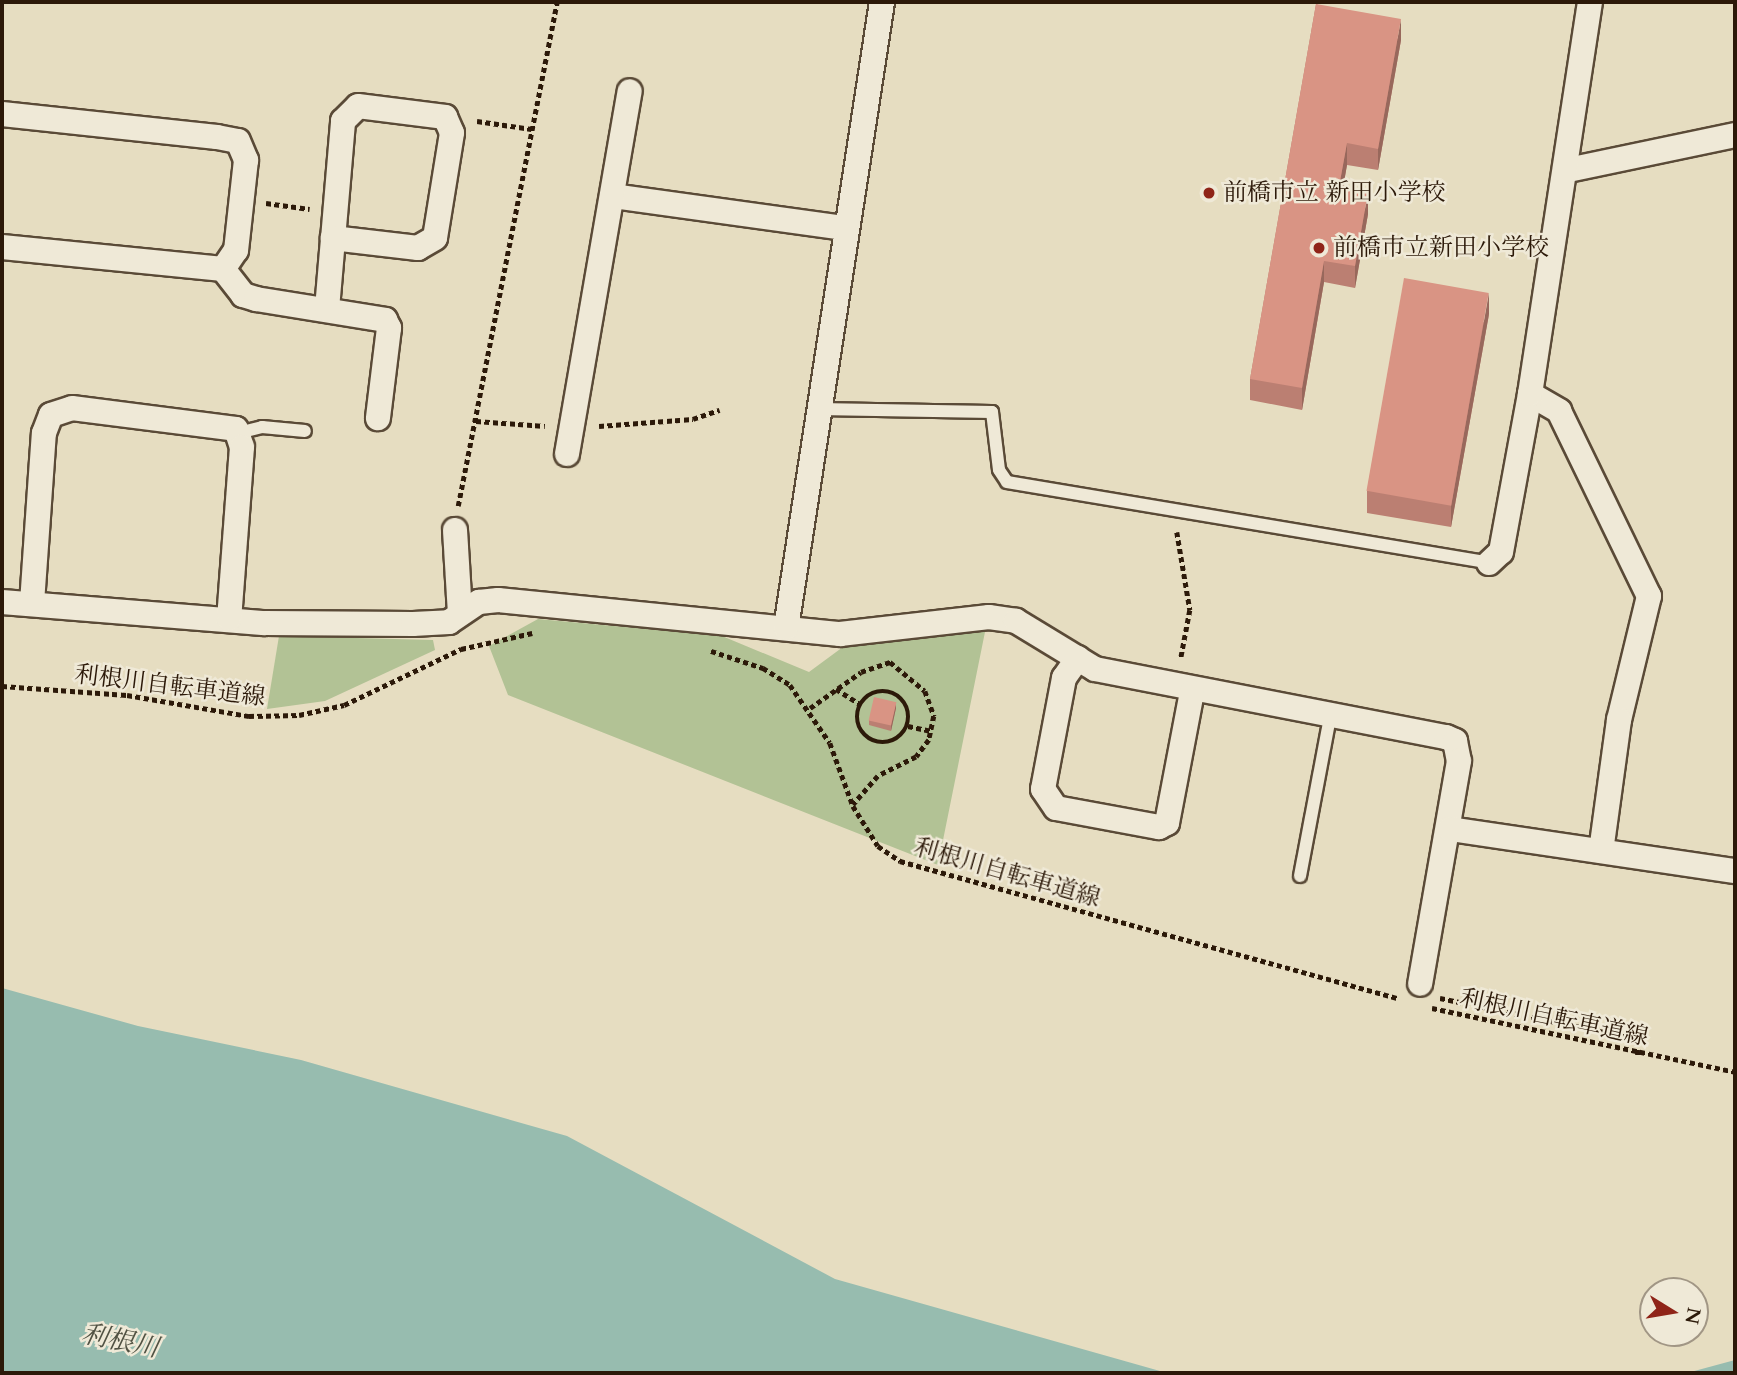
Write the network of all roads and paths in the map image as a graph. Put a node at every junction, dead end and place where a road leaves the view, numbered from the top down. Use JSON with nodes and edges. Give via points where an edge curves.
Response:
{"nodes":[{"id":1,"x":557,"y":2,"type":"edge"},
{"id":2,"x":882,"y":2,"type":"edge"},
{"id":3,"x":1590,"y":2,"type":"edge"},
{"id":4,"x":630,"y":91,"type":"dead end"},
{"id":5,"x":2,"y":114,"type":"edge"},
{"id":6,"x":445,"y":117,"type":"junction"},
{"id":7,"x":531,"y":129,"type":"junction"},
{"id":8,"x":1735,"y":135,"type":"edge"},
{"id":9,"x":1568,"y":170,"type":"junction"},
{"id":10,"x":613,"y":196,"type":"junction"},
{"id":11,"x":242,"y":199,"type":"junction"},
{"id":12,"x":335,"y":213,"type":"junction"},
{"id":13,"x":844,"y":228,"type":"junction"},
{"id":14,"x":333,"y":238,"type":"junction"},
{"id":15,"x":2,"y":247,"type":"edge"},
{"id":16,"x":223,"y":269,"type":"junction"},
{"id":17,"x":327,"y":309,"type":"junction"},
{"id":18,"x":1530,"y":394,"type":"junction"},
{"id":19,"x":818,"y":409,"type":"junction"},
{"id":20,"x":719,"y":410,"type":"dead end"},
{"id":21,"x":378,"y":418,"type":"dead end"},
{"id":22,"x":476,"y":421,"type":"junction"},
{"id":23,"x":571,"y":428,"type":"junction"},
{"id":24,"x":305,"y":431,"type":"dead end"},
{"id":25,"x":239,"y":433,"type":"junction"},
{"id":26,"x":566,"y":454,"type":"dead end"},
{"id":27,"x":1174,"y":511,"type":"junction"},
{"id":28,"x":455,"y":530,"type":"joint"},
{"id":29,"x":1489,"y":563,"type":"joint"},
{"id":30,"x":2,"y":602,"type":"edge"},
{"id":31,"x":32,"y":603,"type":"junction"},
{"id":32,"x":460,"y":613,"type":"junction"},
{"id":33,"x":229,"y":619,"type":"junction"},
{"id":34,"x":786,"y":628,"type":"junction"},
{"id":35,"x":547,"y":634,"type":"dead end"},
{"id":36,"x":702,"y":650,"type":"dead end"},
{"id":37,"x":1078,"y":658,"type":"junction"},
{"id":38,"x":2,"y":686,"type":"edge"},
{"id":39,"x":836,"y":689,"type":"junction"},
{"id":40,"x":1184,"y":690,"type":"junction"},
{"id":41,"x":860,"y":704,"type":"junction"},
{"id":42,"x":810,"y":708,"type":"junction"},
{"id":43,"x":1330,"y":717,"type":"junction"},
{"id":44,"x":908,"y":726,"type":"junction"},
{"id":45,"x":931,"y":731,"type":"junction"},
{"id":46,"x":853,"y":806,"type":"junction"},
{"id":47,"x":1450,"y":829,"type":"junction"},
{"id":48,"x":1601,"y":851,"type":"junction"},
{"id":49,"x":1735,"y":871,"type":"edge"},
{"id":50,"x":1300,"y":876,"type":"dead end"},
{"id":51,"x":1416,"y":997,"type":"junction"},
{"id":52,"x":1637,"y":1055,"type":"junction"},
{"id":53,"x":1735,"y":1072,"type":"edge"}],
"edges":[{"from":1,"to":7,"type":"path"},
{"from":2,"to":13,"type":"street"},
{"from":3,"to":9,"type":"street"},
{"from":4,"to":10,"type":"street"},
{"from":5,"to":11,"type":"street","via":[[237,141],[246,160]]},
{"from":6,"to":7,"type":"path"},
{"from":6,"to":12,"type":"street","via":[[358,106],[343,121]]},
{"from":6,"to":14,"type":"street","via":[[452,133],[435,238],[418,248]]},
{"from":7,"to":22,"type":"path"},
{"from":8,"to":9,"type":"street"},
{"from":9,"to":18,"type":"street"},
{"from":10,"to":13,"type":"street"},
{"from":10,"to":23,"type":"street"},
{"from":11,"to":12,"type":"path"},
{"from":11,"to":16,"type":"street","via":[[236,250]]},
{"from":12,"to":14,"type":"street"},
{"from":13,"to":19,"type":"street"},
{"from":14,"to":17,"type":"street"},
{"from":15,"to":16,"type":"street"},
{"from":16,"to":17,"type":"street","via":[[243,295]]},
{"from":17,"to":21,"type":"street","via":[[375,317],[389,328]]},
{"from":18,"to":29,"type":"street","via":[[1501,552]]},
{"from":18,"to":48,"type":"street","via":[[1559,411],[1649,596],[1619,720]]},
{"from":19,"to":27,"type":"lane","via":[[992,412],[999,470],[1007,482]]},
{"from":19,"to":34,"type":"street"},
{"from":20,"to":23,"type":"path","via":[[693,419]]},
{"from":22,"to":23,"type":"path"},
{"from":22,"to":28,"type":"path"},
{"from":23,"to":26,"type":"street"},
{"from":24,"to":25,"type":"lane","via":[[262,427]]},
{"from":25,"to":31,"type":"street","via":[[227,425],[72,408],[51,415],[44,433]]},
{"from":25,"to":33,"type":"street"},
{"from":27,"to":29,"type":"lane"},
{"from":27,"to":40,"type":"path","via":[[1190,610]]},
{"from":28,"to":32,"type":"street"},
{"from":30,"to":31,"type":"street"},
{"from":31,"to":33,"type":"street"},
{"from":32,"to":33,"type":"street","via":[[433,624]]},
{"from":32,"to":34,"type":"street","via":[[498,600]]},
{"from":34,"to":37,"type":"street","via":[[840,634],[1002,618]]},
{"from":35,"to":38,"type":"path","name":"利根川自転車道線","via":[[461,649],[344,705],[299,715],[249,716],[127,695]]},
{"from":36,"to":42,"type":"path","name":"利根川自転車道線","via":[[763,668]]},
{"from":37,"to":40,"type":"street","via":[[1095,668]]},
{"from":37,"to":40,"type":"street","via":[[1064,678],[1043,789],[1056,808],[1158,827],[1167,823]]},
{"from":39,"to":41,"type":"path"},
{"from":39,"to":42,"type":"path"},
{"from":39,"to":45,"type":"path","via":[[890,662],[925,691]]},
{"from":40,"to":43,"type":"street"},
{"from":41,"to":44,"type":"path","via":[[873,692],[898,695],[908,709]]},
{"from":41,"to":44,"type":"path","via":[[860,729],[872,741],[889,743]]},
{"from":42,"to":46,"type":"path","name":"利根川自転車道線","via":[[830,743]]},
{"from":43,"to":47,"type":"street","via":[[1455,741],[1460,761]]},
{"from":43,"to":50,"type":"lane"},
{"from":44,"to":45,"type":"path"},
{"from":45,"to":46,"type":"path","via":[[916,757],[877,776]]},
{"from":46,"to":51,"type":"path","name":"利根川自転車道線","via":[[878,846],[924,870]]},
{"from":47,"to":48,"type":"street"},
{"from":47,"to":51,"type":"street"},
{"from":48,"to":49,"type":"street"},
{"from":51,"to":52,"type":"path","name":"利根川自転車道線"},
{"from":51,"to":52,"type":"path","via":[[1628,1037],[1637,1041]]},
{"from":52,"to":53,"type":"path","name":"利根川自転車道線"}]}
